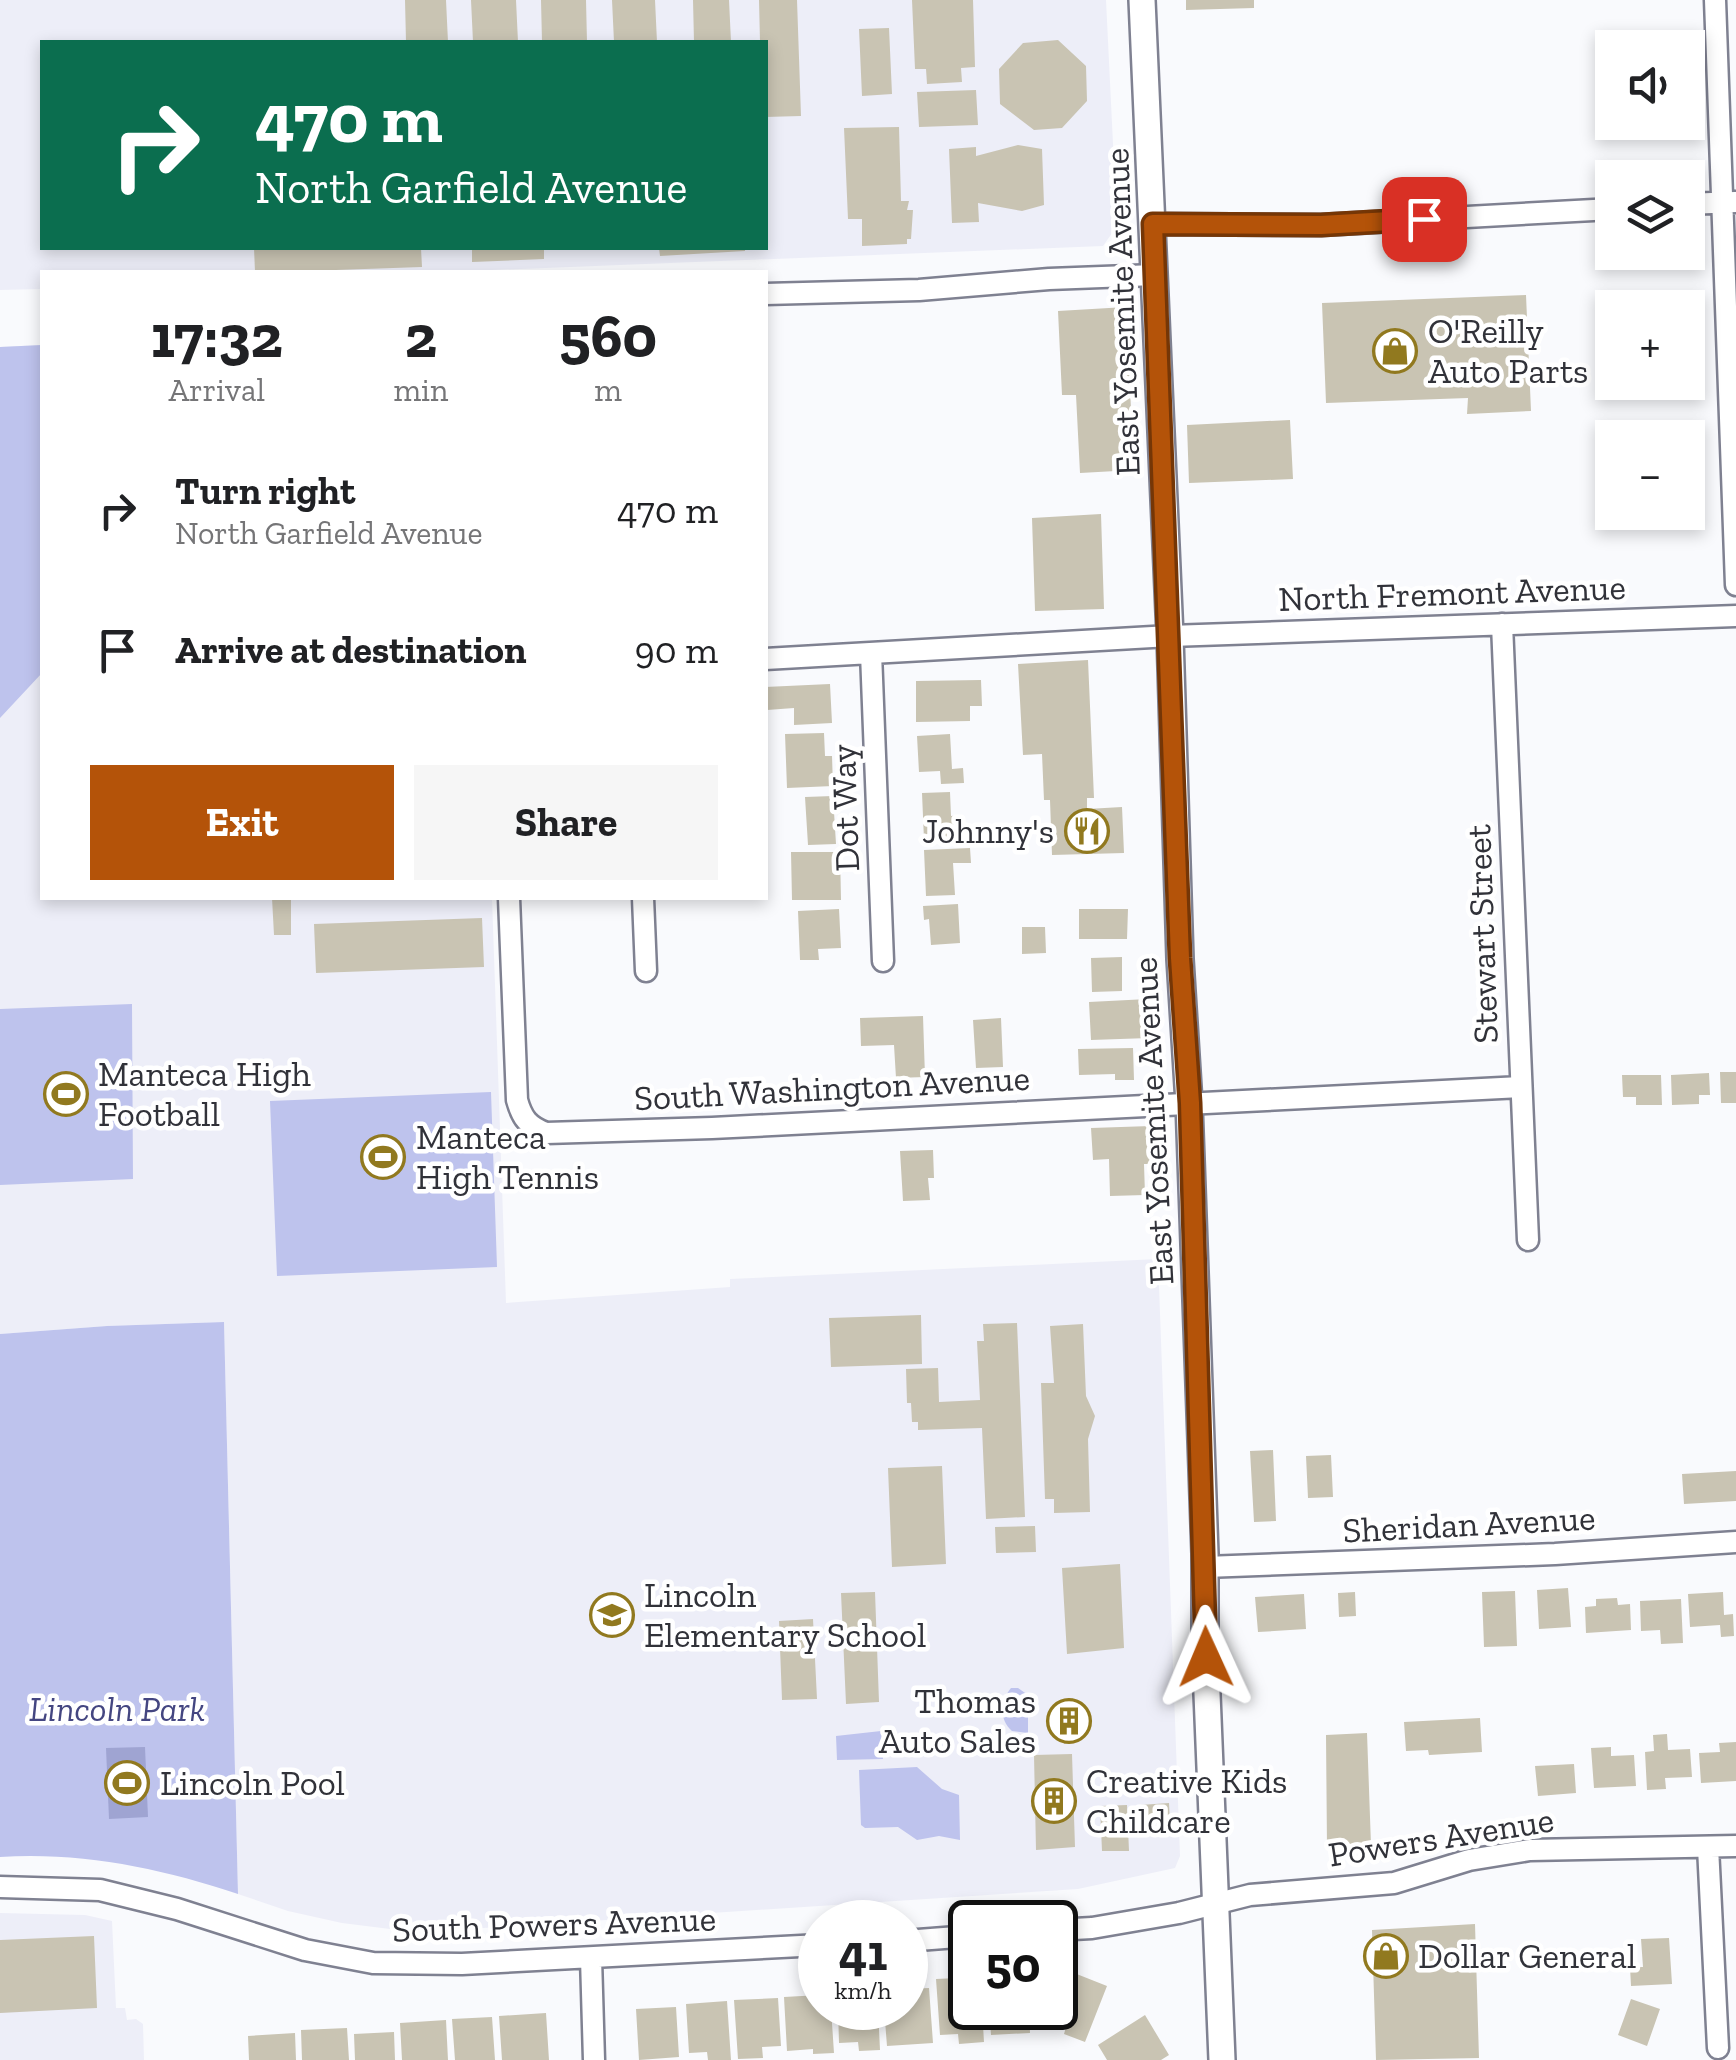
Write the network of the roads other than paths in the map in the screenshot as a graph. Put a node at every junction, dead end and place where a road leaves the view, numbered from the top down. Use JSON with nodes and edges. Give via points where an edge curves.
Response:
{"nodes":[{"id":1,"x":1142,"y":0,"type":"edge"},
{"id":2,"x":1715,"y":0,"type":"edge"},
{"id":3,"x":1729,"y":202,"type":"edge"},
{"id":4,"x":1595,"y":210,"type":"edge"},
{"id":5,"x":1153,"y":224,"type":"junction"},
{"id":6,"x":1156,"y":275,"type":"junction"},
{"id":7,"x":768,"y":294,"type":"edge"},
{"id":8,"x":1736,"y":585,"type":"edge"},
{"id":9,"x":1736,"y":616,"type":"edge"},
{"id":10,"x":1502,"y":624,"type":"junction"},
{"id":11,"x":1170,"y":636,"type":"junction"},
{"id":12,"x":871,"y":653,"type":"junction"},
{"id":13,"x":768,"y":658,"type":"edge"},
{"id":14,"x":509,"y":900,"type":"edge"},
{"id":15,"x":643,"y":900,"type":"edge"},
{"id":16,"x":883,"y":961,"type":"dead end"},
{"id":17,"x":646,"y":971,"type":"dead end"},
{"id":18,"x":1522,"y":1087,"type":"junction"},
{"id":19,"x":1190,"y":1103,"type":"junction"},
{"id":20,"x":1528,"y":1240,"type":"dead end"},
{"id":21,"x":1736,"y":1542,"type":"edge"},
{"id":22,"x":1205,"y":1566,"type":"junction"},
{"id":23,"x":1736,"y":1846,"type":"edge"},
{"id":24,"x":1708,"y":1848,"type":"junction"},
{"id":25,"x":0,"y":1887,"type":"edge"},
{"id":26,"x":1216,"y":1903,"type":"junction"},
{"id":27,"x":1078,"y":1929,"type":"edge"},
{"id":28,"x":798,"y":1947,"type":"edge"},
{"id":29,"x":591,"y":1958,"type":"junction"},
{"id":30,"x":1718,"y":2048,"type":"dead end"},
{"id":31,"x":594,"y":2060,"type":"edge"},
{"id":32,"x":1222,"y":2060,"type":"edge"}],
"edges":[{"from":1,"to":5,"type":"main road","name":"East Yosemite Avenue"},
{"from":2,"to":3,"type":"street"},
{"from":3,"to":8,"type":"street"},
{"from":4,"to":5,"type":"street","via":[[1321,225]]},
{"from":5,"to":6,"type":"main road","name":"East Yosemite Avenue"},
{"from":6,"to":7,"type":"street"},
{"from":6,"to":11,"type":"main road","name":"East Yosemite Avenue"},
{"from":9,"to":10,"type":"street","name":"North Fremont Avenue"},
{"from":10,"to":11,"type":"street","name":"North Fremont Avenue"},
{"from":10,"to":18,"type":"street","name":"Stewart Street"},
{"from":11,"to":12,"type":"street","name":"North Fremont Avenue"},
{"from":11,"to":19,"type":"main road","name":"East Yosemite Avenue"},
{"from":12,"to":13,"type":"street","name":"North Fremont Avenue"},
{"from":12,"to":16,"type":"street","name":"Dot Way"},
{"from":14,"to":19,"type":"street","name":"South Washington Avenue","via":[[517,1100],[532,1128],[546,1133]]},
{"from":15,"to":17,"type":"street"},
{"from":18,"to":19,"type":"street","name":"South Washington Avenue"},
{"from":18,"to":20,"type":"street","name":"Stewart Street"},
{"from":19,"to":22,"type":"main road","name":"East Yosemite Avenue"},
{"from":21,"to":22,"type":"street","name":"Sheridan Avenue"},
{"from":22,"to":26,"type":"main road","name":"East Yosemite Avenue"},
{"from":23,"to":24,"type":"street","name":"Powers Avenue"},
{"from":24,"to":26,"type":"street","name":"Powers Avenue","via":[[1530,1850],[1394,1883],[1250,1894]]},
{"from":24,"to":30,"type":"street"},
{"from":25,"to":29,"type":"street","name":"South Powers Avenue","via":[[125,1895],[305,1950],[373,1963]]},
{"from":26,"to":27,"type":"street"},
{"from":26,"to":32,"type":"main road","name":"East Yosemite Avenue"},
{"from":28,"to":29,"type":"street","name":"South Powers Avenue"},
{"from":29,"to":31,"type":"street"}]}
